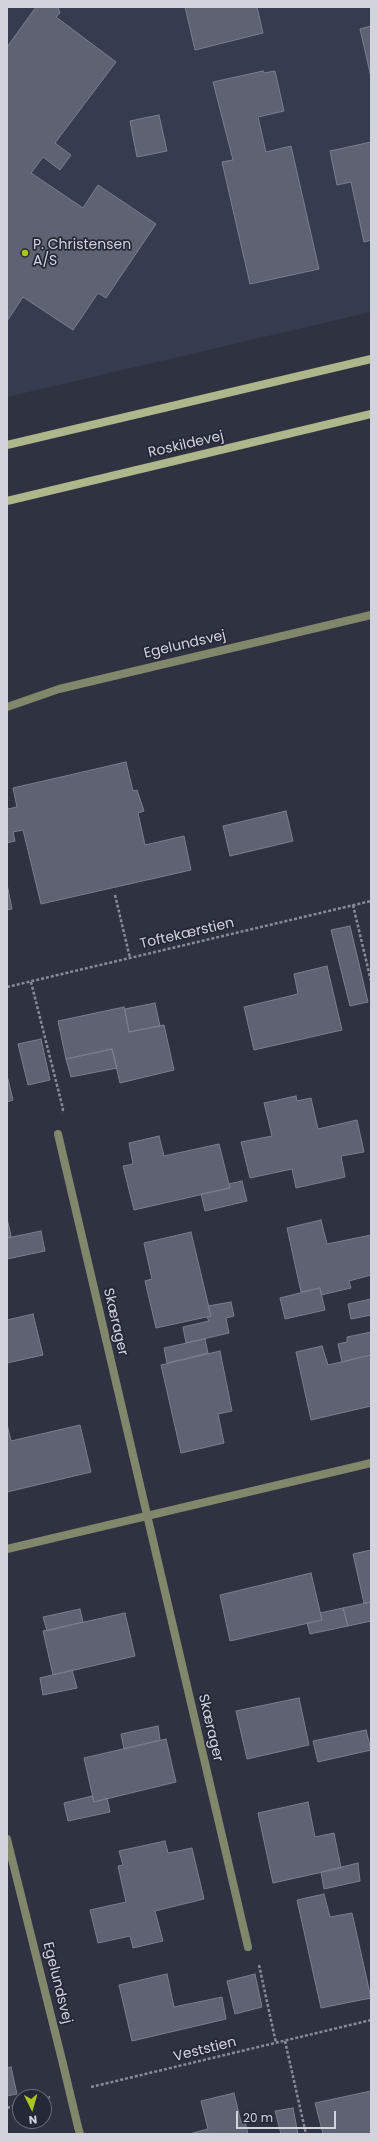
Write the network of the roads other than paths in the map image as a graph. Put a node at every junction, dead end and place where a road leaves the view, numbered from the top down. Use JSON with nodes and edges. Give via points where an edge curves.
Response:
{"nodes":[{"id":1,"x":371,"y":359,"type":"edge"},
{"id":2,"x":371,"y":414,"type":"edge"},
{"id":3,"x":7,"y":445,"type":"edge"},
{"id":4,"x":7,"y":501,"type":"edge"},
{"id":5,"x":371,"y":615,"type":"edge"},
{"id":6,"x":7,"y":706,"type":"edge"},
{"id":7,"x":58,"y":1134,"type":"road end"},
{"id":8,"x":371,"y":1463,"type":"edge"},
{"id":9,"x":147,"y":1516,"type":"junction"},
{"id":10,"x":7,"y":1549,"type":"edge"},
{"id":11,"x":7,"y":1839,"type":"edge"},
{"id":12,"x":248,"y":1947,"type":"road end"},
{"id":13,"x":79,"y":2130,"type":"edge"}],
"edges":[{"from":1,"to":3,"type":"main road"},
{"from":2,"to":4,"type":"main road","name":"Roskildevej"},
{"from":5,"to":6,"type":"street","name":"Egelundsvej","via":[[59,688]]},
{"from":7,"to":9,"type":"street","name":"Skærager"},
{"from":8,"to":9,"type":"street"},
{"from":9,"to":10,"type":"street"},
{"from":9,"to":12,"type":"street","name":"Skærager"},
{"from":11,"to":13,"type":"street","name":"Egelundsvej","bridge":true}]}
